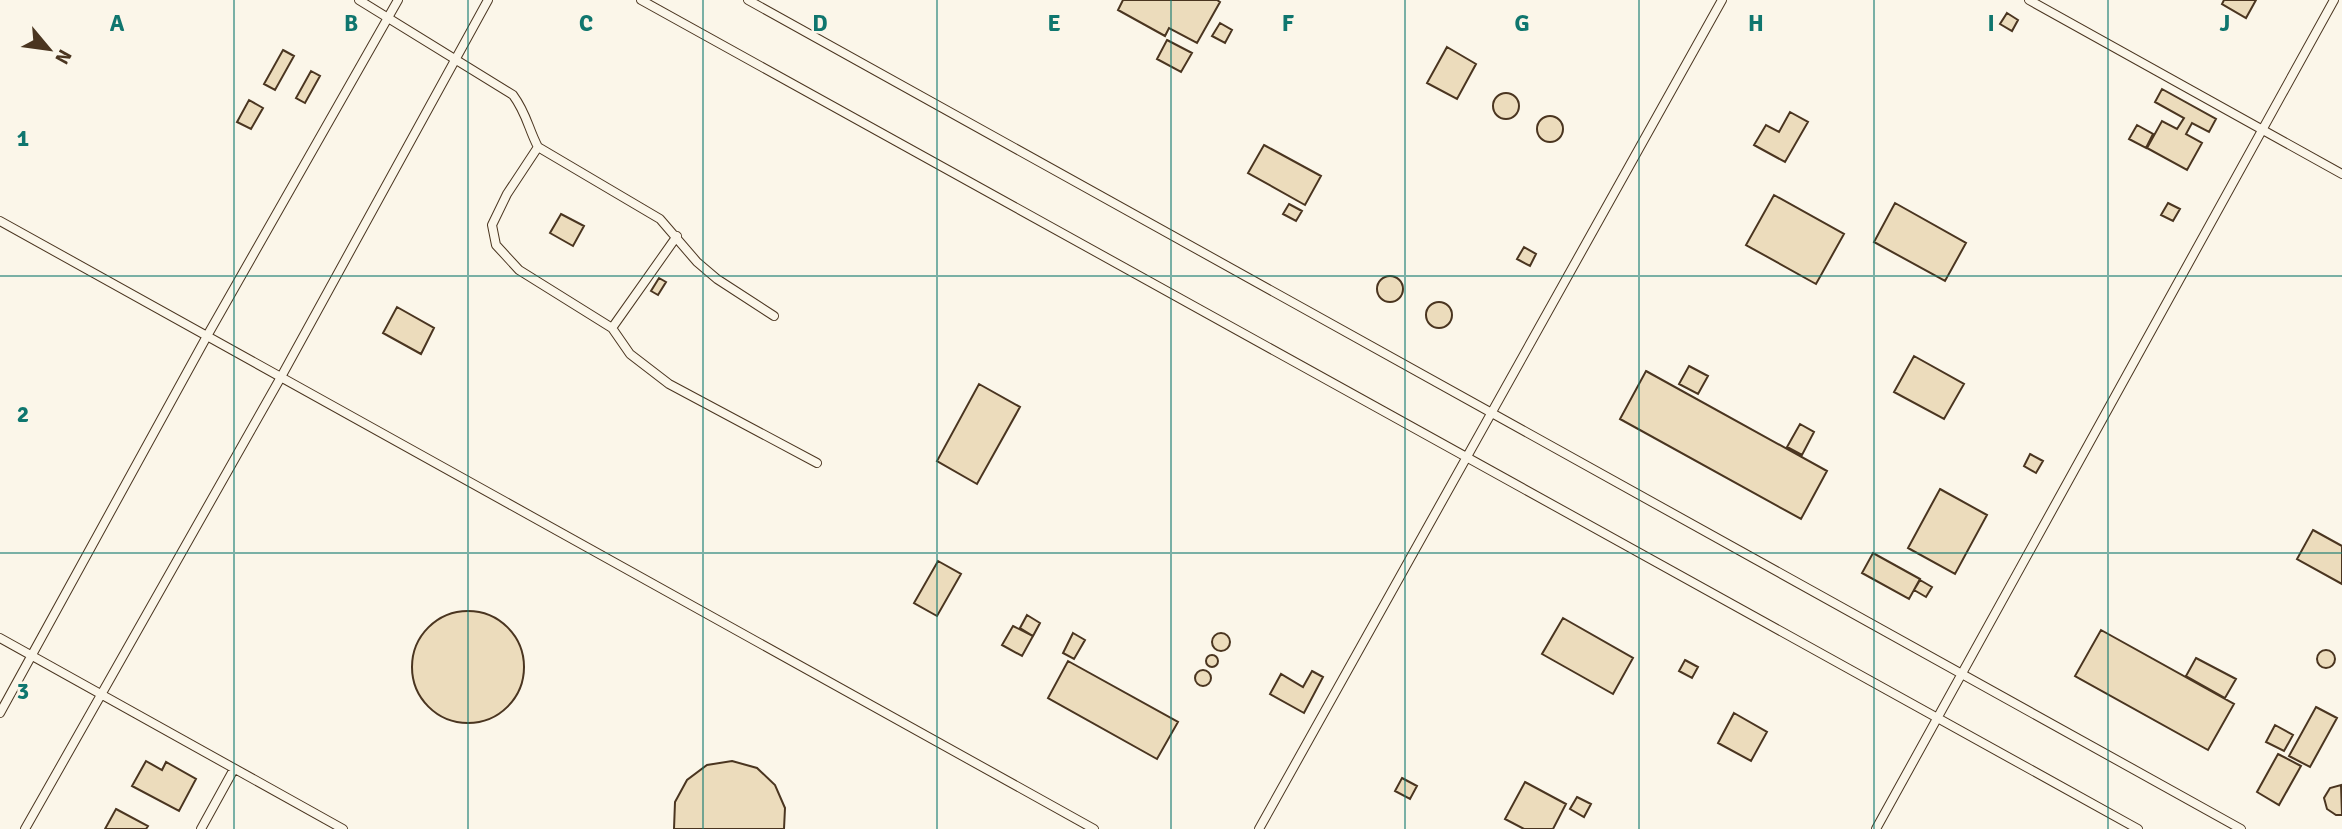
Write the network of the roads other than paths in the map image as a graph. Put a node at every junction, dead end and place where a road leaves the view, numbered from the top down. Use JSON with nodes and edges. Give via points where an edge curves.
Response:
{"nodes":[{"id":1,"x":359,"y":0,"type":"edge"},
{"id":2,"x":398,"y":0,"type":"edge"},
{"id":3,"x":488,"y":0,"type":"edge"},
{"id":4,"x":641,"y":0,"type":"edge"},
{"id":5,"x":748,"y":0,"type":"edge"},
{"id":6,"x":1722,"y":0,"type":"edge"},
{"id":7,"x":2029,"y":0,"type":"edge"},
{"id":8,"x":2334,"y":0,"type":"edge"},
{"id":9,"x":388,"y":17,"type":"junction"},
{"id":10,"x":456,"y":58,"type":"junction"},
{"id":11,"x":2262,"y":130,"type":"junction"},
{"id":12,"x":538,"y":148,"type":"junction"},
{"id":13,"x":2342,"y":174,"type":"edge"},
{"id":14,"x":0,"y":221,"type":"edge"},
{"id":15,"x":677,"y":236,"type":"junction"},
{"id":16,"x":774,"y":316,"type":"dead end"},
{"id":17,"x":612,"y":328,"type":"junction"},
{"id":18,"x":207,"y":336,"type":"junction"},
{"id":19,"x":281,"y":377,"type":"junction"},
{"id":20,"x":1492,"y":412,"type":"junction"},
{"id":21,"x":1468,"y":458,"type":"junction"},
{"id":22,"x":817,"y":463,"type":"dead end"},
{"id":23,"x":0,"y":638,"type":"edge"},
{"id":24,"x":32,"y":656,"type":"junction"},
{"id":25,"x":1962,"y":674,"type":"junction"},
{"id":26,"x":101,"y":694,"type":"junction"},
{"id":27,"x":0,"y":713,"type":"edge"},
{"id":28,"x":1937,"y":718,"type":"junction"},
{"id":29,"x":234,"y":768,"type":"junction"},
{"id":30,"x":25,"y":829,"type":"edge"},
{"id":31,"x":201,"y":829,"type":"edge"},
{"id":32,"x":343,"y":829,"type":"edge"},
{"id":33,"x":1094,"y":829,"type":"edge"},
{"id":34,"x":1259,"y":829,"type":"edge"},
{"id":35,"x":1876,"y":829,"type":"edge"},
{"id":36,"x":2138,"y":829,"type":"edge"},
{"id":37,"x":2241,"y":829,"type":"edge"}],
"edges":[{"from":1,"to":9,"type":"lane"},
{"from":2,"to":9,"type":"lane"},
{"from":3,"to":10,"type":"lane"},
{"from":4,"to":21,"type":"lane"},
{"from":5,"to":20,"type":"lane"},
{"from":6,"to":20,"type":"lane"},
{"from":7,"to":11,"type":"lane"},
{"from":8,"to":11,"type":"lane"},
{"from":9,"to":10,"type":"lane"},
{"from":9,"to":18,"type":"lane"},
{"from":10,"to":12,"type":"lane","via":[[513,95],[526,112]]},
{"from":10,"to":19,"type":"lane"},
{"from":11,"to":13,"type":"lane"},
{"from":11,"to":25,"type":"lane"},
{"from":12,"to":15,"type":"lane","via":[[660,219]]},
{"from":12,"to":17,"type":"lane","via":[[492,225],[496,245],[519,270]]},
{"from":14,"to":18,"type":"lane"},
{"from":15,"to":16,"type":"lane","via":[[717,279]]},
{"from":15,"to":17,"type":"lane"},
{"from":17,"to":22,"type":"lane","via":[[630,354],[669,384]]},
{"from":18,"to":19,"type":"lane"},
{"from":18,"to":24,"type":"lane"},
{"from":19,"to":26,"type":"lane"},
{"from":19,"to":33,"type":"lane"},
{"from":20,"to":21,"type":"lane"},
{"from":20,"to":25,"type":"lane"},
{"from":21,"to":28,"type":"lane"},
{"from":21,"to":34,"type":"lane"},
{"from":23,"to":24,"type":"lane"},
{"from":24,"to":26,"type":"lane"},
{"from":24,"to":27,"type":"lane"},
{"from":25,"to":28,"type":"lane"},
{"from":25,"to":37,"type":"lane"},
{"from":26,"to":29,"type":"lane"},
{"from":26,"to":30,"type":"lane"},
{"from":28,"to":35,"type":"lane"},
{"from":28,"to":36,"type":"lane"},
{"from":29,"to":31,"type":"lane"},
{"from":29,"to":32,"type":"lane"}]}
